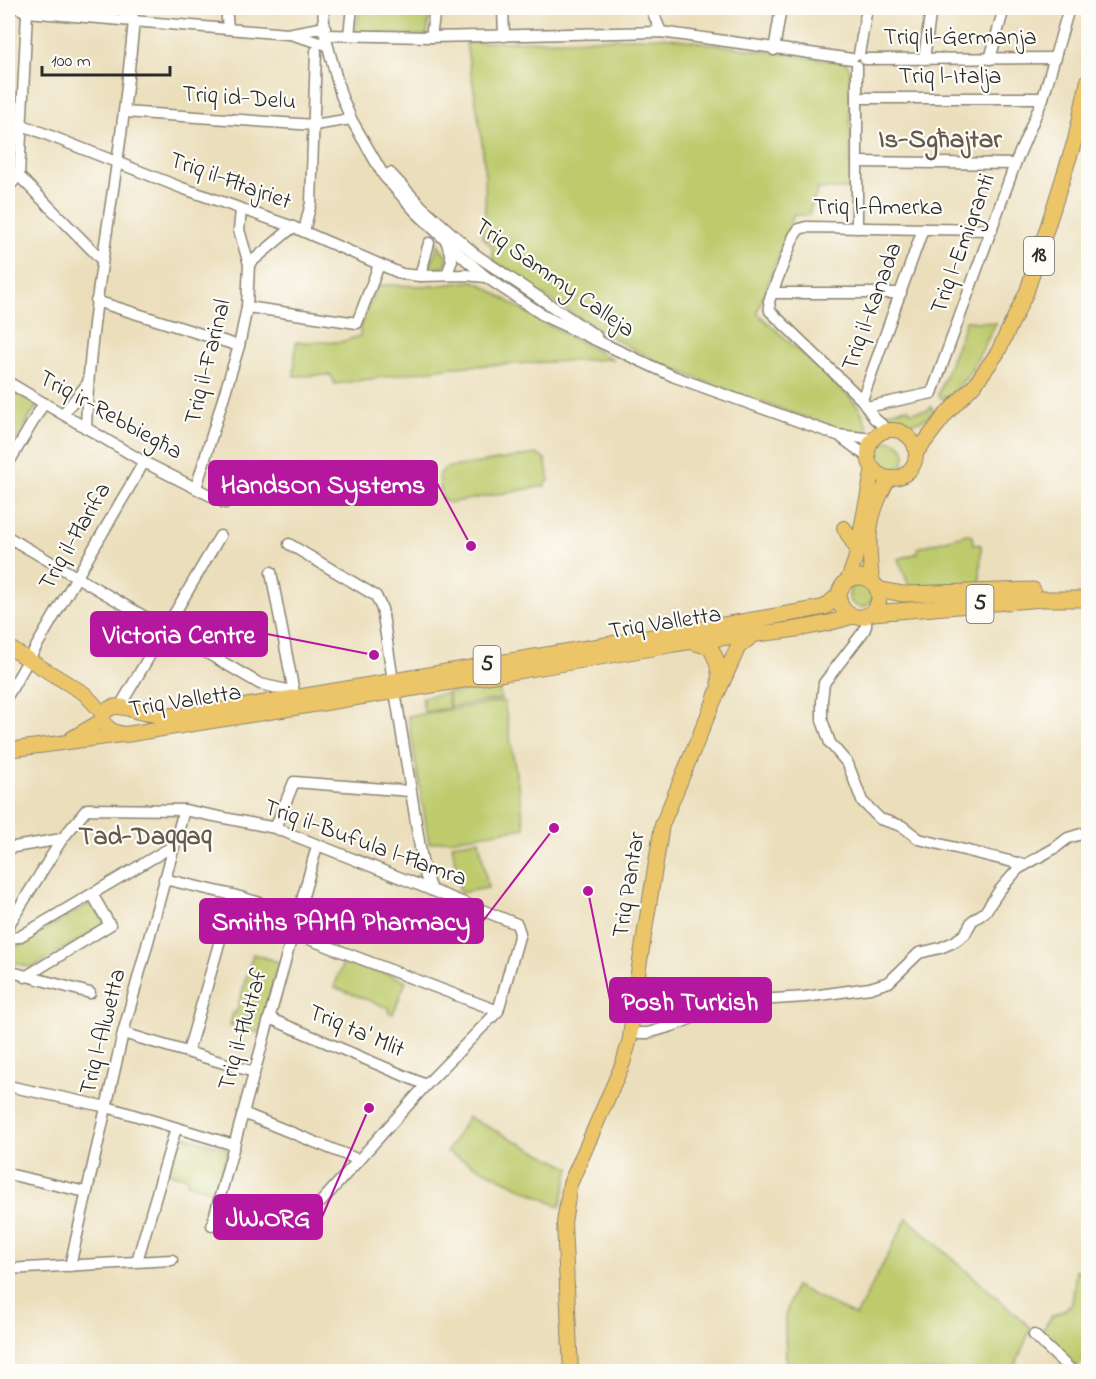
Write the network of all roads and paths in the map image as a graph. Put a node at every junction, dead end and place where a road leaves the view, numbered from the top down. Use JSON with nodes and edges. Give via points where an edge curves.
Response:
{"nodes":[{"id":1,"x":130,"y":8,"type":"edge"},
{"id":2,"x":226,"y":8,"type":"edge"},
{"id":3,"x":323,"y":8,"type":"edge"},
{"id":4,"x":352,"y":8,"type":"edge"},
{"id":5,"x":435,"y":8,"type":"edge"},
{"id":6,"x":503,"y":8,"type":"edge"},
{"id":7,"x":651,"y":8,"type":"edge"},
{"id":8,"x":781,"y":8,"type":"edge"},
{"id":9,"x":867,"y":8,"type":"edge"},
{"id":10,"x":931,"y":8,"type":"edge"},
{"id":11,"x":1005,"y":8,"type":"edge"},
{"id":12,"x":1069,"y":8,"type":"edge"},
{"id":13,"x":23,"y":10,"type":"edge"},
{"id":14,"x":134,"y":21,"type":"junction"},
{"id":15,"x":228,"y":28,"type":"junction"},
{"id":16,"x":662,"y":32,"type":"junction"},
{"id":17,"x":287,"y":33,"type":"junction"},
{"id":18,"x":326,"y":35,"type":"junction"},
{"id":19,"x":349,"y":35,"type":"junction"},
{"id":20,"x":504,"y":36,"type":"junction"},
{"id":21,"x":431,"y":37,"type":"junction"},
{"id":22,"x":774,"y":50,"type":"junction"},
{"id":23,"x":316,"y":51,"type":"dead end"},
{"id":24,"x":1056,"y":58,"type":"junction"},
{"id":25,"x":858,"y":59,"type":"junction"},
{"id":26,"x":924,"y":59,"type":"junction"},
{"id":27,"x":990,"y":59,"type":"junction"},
{"id":28,"x":1089,"y":80,"type":"edge"},
{"id":29,"x":858,"y":98,"type":"junction"},
{"id":30,"x":1043,"y":98,"type":"junction"},
{"id":31,"x":124,"y":112,"type":"junction"},
{"id":32,"x":8,"y":116,"type":"edge"},
{"id":33,"x":351,"y":119,"type":"junction"},
{"id":34,"x":20,"y":124,"type":"junction"},
{"id":35,"x":314,"y":125,"type":"junction"},
{"id":36,"x":1089,"y":127,"type":"edge"},
{"id":37,"x":1075,"y":140,"type":"junction"},
{"id":38,"x":374,"y":159,"type":"junction"},
{"id":39,"x":116,"y":162,"type":"junction"},
{"id":40,"x":857,"y":162,"type":"junction"},
{"id":41,"x":1015,"y":164,"type":"junction"},
{"id":42,"x":19,"y":176,"type":"junction"},
{"id":43,"x":8,"y":187,"type":"edge"},
{"id":44,"x":241,"y":210,"type":"junction"},
{"id":45,"x":293,"y":227,"type":"junction"},
{"id":46,"x":857,"y":228,"type":"junction"},
{"id":47,"x":923,"y":229,"type":"junction"},
{"id":48,"x":992,"y":230,"type":"junction"},
{"id":49,"x":304,"y":231,"type":"junction"},
{"id":50,"x":447,"y":242,"type":"junction"},
{"id":51,"x":429,"y":243,"type":"dead end"},
{"id":52,"x":469,"y":257,"type":"junction"},
{"id":53,"x":101,"y":259,"type":"junction"},
{"id":54,"x":249,"y":264,"type":"junction"},
{"id":55,"x":379,"y":265,"type":"junction"},
{"id":56,"x":447,"y":274,"type":"junction"},
{"id":57,"x":420,"y":276,"type":"junction"},
{"id":58,"x":486,"y":277,"type":"junction"},
{"id":59,"x":772,"y":293,"type":"junction"},
{"id":60,"x":901,"y":294,"type":"junction"},
{"id":61,"x":96,"y":301,"type":"junction"},
{"id":62,"x":247,"y":308,"type":"junction"},
{"id":63,"x":239,"y":346,"type":"junction"},
{"id":64,"x":632,"y":359,"type":"junction"},
{"id":65,"x":8,"y":382,"type":"edge"},
{"id":66,"x":87,"y":384,"type":"junction"},
{"id":67,"x":44,"y":403,"type":"junction"},
{"id":68,"x":865,"y":403,"type":"junction"},
{"id":69,"x":947,"y":413,"type":"junction"},
{"id":70,"x":63,"y":414,"type":"junction"},
{"id":71,"x":86,"y":428,"type":"junction"},
{"id":72,"x":837,"y":435,"type":"junction"},
{"id":73,"x":880,"y":435,"type":"junction"},
{"id":74,"x":906,"y":435,"type":"junction"},
{"id":75,"x":916,"y":454,"type":"junction"},
{"id":76,"x":144,"y":462,"type":"junction"},
{"id":77,"x":871,"y":463,"type":"junction"},
{"id":78,"x":8,"y":464,"type":"edge"},
{"id":79,"x":895,"y":477,"type":"junction"},
{"id":80,"x":196,"y":488,"type":"junction"},
{"id":81,"x":225,"y":503,"type":"dead end"},
{"id":82,"x":220,"y":536,"type":"dead end"},
{"id":83,"x":8,"y":537,"type":"edge"},
{"id":84,"x":289,"y":544,"type":"dead end"},
{"id":85,"x":271,"y":572,"type":"dead end"},
{"id":86,"x":77,"y":577,"type":"junction"},
{"id":87,"x":848,"y":580,"type":"junction"},
{"id":88,"x":875,"y":585,"type":"junction"},
{"id":89,"x":1089,"y":591,"type":"edge"},
{"id":90,"x":839,"y":595,"type":"junction"},
{"id":91,"x":1089,"y":599,"type":"edge"},
{"id":92,"x":862,"y":615,"type":"junction"},
{"id":93,"x":166,"y":630,"type":"junction"},
{"id":94,"x":754,"y":634,"type":"junction"},
{"id":95,"x":691,"y":642,"type":"junction"},
{"id":96,"x":8,"y":646,"type":"edge"},
{"id":97,"x":28,"y":658,"type":"junction"},
{"id":98,"x":260,"y":684,"type":"junction"},
{"id":99,"x":394,"y":686,"type":"junction"},
{"id":100,"x":8,"y":695,"type":"edge"},
{"id":101,"x":716,"y":696,"type":"junction"},
{"id":102,"x":295,"y":698,"type":"junction"},
{"id":103,"x":263,"y":703,"type":"junction"},
{"id":104,"x":120,"y":706,"type":"junction"},
{"id":105,"x":103,"y":717,"type":"junction"},
{"id":106,"x":121,"y":735,"type":"junction"},
{"id":107,"x":68,"y":741,"type":"junction"},
{"id":108,"x":8,"y":750,"type":"edge"},
{"id":109,"x":410,"y":791,"type":"junction"},
{"id":110,"x":184,"y":810,"type":"junction"},
{"id":111,"x":275,"y":828,"type":"junction"},
{"id":112,"x":1089,"y":832,"type":"edge"},
{"id":113,"x":62,"y":839,"type":"junction"},
{"id":114,"x":173,"y":846,"type":"junction"},
{"id":115,"x":317,"y":846,"type":"junction"},
{"id":116,"x":8,"y":848,"type":"edge"},
{"id":117,"x":1022,"y":867,"type":"junction"},
{"id":118,"x":425,"y":874,"type":"junction"},
{"id":119,"x":164,"y":879,"type":"junction"},
{"id":120,"x":413,"y":883,"type":"junction"},
{"id":121,"x":431,"y":890,"type":"junction"},
{"id":122,"x":92,"y":894,"type":"junction"},
{"id":123,"x":233,"y":895,"type":"junction"},
{"id":124,"x":8,"y":902,"type":"edge"},
{"id":125,"x":19,"y":908,"type":"junction"},
{"id":126,"x":298,"y":914,"type":"junction"},
{"id":127,"x":8,"y":926,"type":"edge"},
{"id":128,"x":293,"y":933,"type":"junction"},
{"id":129,"x":8,"y":938,"type":"edge"},
{"id":130,"x":8,"y":971,"type":"edge"},
{"id":131,"x":25,"y":977,"type":"junction"},
{"id":132,"x":90,"y":993,"type":"dead end"},
{"id":133,"x":498,"y":1011,"type":"junction"},
{"id":134,"x":269,"y":1018,"type":"junction"},
{"id":135,"x":123,"y":1033,"type":"junction"},
{"id":136,"x":631,"y":1033,"type":"junction"},
{"id":137,"x":188,"y":1052,"type":"junction"},
{"id":138,"x":254,"y":1072,"type":"junction"},
{"id":139,"x":426,"y":1085,"type":"junction"},
{"id":140,"x":8,"y":1086,"type":"edge"},
{"id":141,"x":107,"y":1107,"type":"junction"},
{"id":142,"x":243,"y":1113,"type":"junction"},
{"id":143,"x":176,"y":1128,"type":"junction"},
{"id":144,"x":234,"y":1145,"type":"junction"},
{"id":145,"x":359,"y":1160,"type":"junction"},
{"id":146,"x":8,"y":1174,"type":"edge"},
{"id":147,"x":86,"y":1192,"type":"junction"},
{"id":148,"x":321,"y":1202,"type":"dead end"},
{"id":149,"x":212,"y":1225,"type":"dead end"},
{"id":150,"x":172,"y":1260,"type":"dead end"},
{"id":151,"x":138,"y":1261,"type":"junction"},
{"id":152,"x":70,"y":1266,"type":"junction"},
{"id":153,"x":8,"y":1269,"type":"edge"},
{"id":154,"x":1034,"y":1335,"type":"dead end"},
{"id":155,"x":571,"y":1371,"type":"edge"},
{"id":156,"x":1073,"y":1371,"type":"edge"}],
"edges":[{"from":1,"to":14,"type":"street"},
{"from":2,"to":15,"type":"street"},
{"from":3,"to":18,"type":"street","name":"Triq Sammy Calleja"},
{"from":4,"to":19,"type":"street"},
{"from":5,"to":21,"type":"street"},
{"from":6,"to":20,"type":"street"},
{"from":7,"to":16,"type":"street"},
{"from":8,"to":22,"type":"street"},
{"from":9,"to":25,"type":"street"},
{"from":10,"to":26,"type":"street"},
{"from":11,"to":27,"type":"street"},
{"from":12,"to":24,"type":"street","name":"Triq l-Emigranti"},
{"from":13,"to":14,"type":"street"},
{"from":13,"to":34,"type":"street"},
{"from":14,"to":15,"type":"street"},
{"from":14,"to":31,"type":"street"},
{"from":15,"to":17,"type":"street"},
{"from":16,"to":20,"type":"street","name":"Triq il-Ġermanja"},
{"from":16,"to":22,"type":"street","name":"Triq il-Ġermanja"},
{"from":17,"to":18,"type":"street"},
{"from":17,"to":18,"type":"street"},
{"from":18,"to":19,"type":"street","name":"Triq il-Ġermanja"},
{"from":18,"to":33,"type":"street","name":"Triq Sammy Calleja","via":[[334,76]]},
{"from":19,"to":21,"type":"street","name":"Triq il-Ġermanja"},
{"from":20,"to":21,"type":"street","name":"Triq il-Ġermanja"},
{"from":22,"to":25,"type":"street","name":"Triq il-Ġermanja"},
{"from":23,"to":35,"type":"street"},
{"from":24,"to":27,"type":"street","name":"Triq il-Ġermanja"},
{"from":24,"to":30,"type":"street","name":"Triq l-Emigranti"},
{"from":25,"to":26,"type":"street","name":"Triq il-Ġermanja"},
{"from":25,"to":29,"type":"street"},
{"from":26,"to":27,"type":"street","name":"Triq il-Ġermanja"},
{"from":28,"to":37,"type":"main road","number":"18"},
{"from":29,"to":30,"type":"street","name":"Triq l-Italja"},
{"from":29,"to":40,"type":"street"},
{"from":30,"to":41,"type":"street","name":"Triq l-Emigranti"},
{"from":31,"to":35,"type":"street","name":"Triq id-Delu"},
{"from":31,"to":39,"type":"street"},
{"from":32,"to":34,"type":"street","name":"Triq il-Ħtajriet"},
{"from":33,"to":35,"type":"street","name":"Triq id-Delu"},
{"from":33,"to":38,"type":"street","name":"Triq Sammy Calleja"},
{"from":34,"to":39,"type":"street","name":"Triq il-Ħtajriet"},
{"from":34,"to":42,"type":"street"},
{"from":35,"to":49,"type":"street","via":[[311,203]]},
{"from":36,"to":37,"type":"street"},
{"from":37,"to":69,"type":"main road","number":"18","via":[[1027,291],[998,352],[976,383]]},
{"from":38,"to":50,"type":"street","name":"Triq Sammy Calleja","via":[[384,176]]},
{"from":38,"to":52,"type":"street","name":"Triq Sammy Calleja"},
{"from":39,"to":44,"type":"street","name":"Triq il-Ħtajriet"},
{"from":39,"to":53,"type":"street"},
{"from":40,"to":41,"type":"street"},
{"from":40,"to":46,"type":"street"},
{"from":41,"to":48,"type":"street","name":"Triq l-Emigranti"},
{"from":42,"to":43,"type":"street"},
{"from":42,"to":53,"type":"street"},
{"from":44,"to":45,"type":"street","name":"Triq il-Ħtajriet"},
{"from":44,"to":54,"type":"street","name":"Triq il-Farinal","via":[[239,230]]},
{"from":45,"to":49,"type":"street","name":"Triq il-Ħtajriet"},
{"from":45,"to":54,"type":"street"},
{"from":46,"to":47,"type":"street","name":"Triq l-Amerka"},
{"from":46,"to":59,"type":"street","name":"Triq l-Amerka","via":[[800,229]]},
{"from":47,"to":48,"type":"street","name":"Triq l-Amerka"},
{"from":47,"to":60,"type":"street","name":"Triq il-Kanada"},
{"from":48,"to":68,"type":"street","name":"Triq l-Emigranti","via":[[932,393]]},
{"from":49,"to":55,"type":"street","name":"Triq il-Ħtajriet"},
{"from":50,"to":52,"type":"street","name":"Triq Sammy Calleja"},
{"from":50,"to":56,"type":"street","via":[[452,260]]},
{"from":51,"to":57,"type":"street"},
{"from":52,"to":56,"type":"street","via":[[459,272]]},
{"from":52,"to":58,"type":"street","name":"Triq Sammy Calleja"},
{"from":52,"to":64,"type":"street","name":"Triq Sammy Calleja"},
{"from":53,"to":61,"type":"street"},
{"from":54,"to":62,"type":"street","name":"Triq il-Farinal"},
{"from":55,"to":57,"type":"street","name":"Triq il-Ħtajriet"},
{"from":55,"to":62,"type":"street","via":[[357,323]]},
{"from":56,"to":57,"type":"street","name":"Triq il-Ħtajriet"},
{"from":56,"to":58,"type":"street","name":"Triq il-Ħtajriet"},
{"from":58,"to":64,"type":"street","name":"Triq Sammy Calleja","via":[[546,317]]},
{"from":59,"to":60,"type":"street"},
{"from":59,"to":68,"type":"street","via":[[769,306],[773,315]]},
{"from":60,"to":68,"type":"street","name":"Triq il-Kanada"},
{"from":61,"to":63,"type":"street"},
{"from":61,"to":66,"type":"street"},
{"from":62,"to":63,"type":"street","name":"Triq il-Farinal"},
{"from":63,"to":80,"type":"street","name":"Triq il-Farinal"},
{"from":64,"to":72,"type":"street","name":"Triq Sammy Calleja"},
{"from":65,"to":67,"type":"street","name":"Triq ir-Rebbiegħa"},
{"from":66,"to":70,"type":"street"},
{"from":66,"to":71,"type":"street"},
{"from":67,"to":70,"type":"street","name":"Triq ir-Rebbiegħa"},
{"from":67,"to":78,"type":"street"},
{"from":68,"to":73,"type":"street"},
{"from":69,"to":74,"type":"main road","number":"18"},
{"from":69,"to":75,"type":"main road","number":"18"},
{"from":70,"to":71,"type":"street","name":"Triq ir-Rebbiegħa"},
{"from":71,"to":76,"type":"street","name":"Triq ir-Rebbiegħa"},
{"from":72,"to":73,"type":"street","name":"Triq Sammy Calleja"},
{"from":72,"to":77,"type":"street","name":"Triq Sammy Calleja"},
{"from":73,"to":74,"type":"main road"},
{"from":73,"to":77,"type":"main road","via":[[869,451]]},
{"from":74,"to":75,"type":"main road"},
{"from":75,"to":79,"type":"main road","number":"18","via":[[912,468]]},
{"from":76,"to":80,"type":"street","name":"Triq ir-Rebbiegħa"},
{"from":76,"to":86,"type":"street","name":"Triq il-Ħarifa"},
{"from":77,"to":79,"type":"main road","via":[[880,475]]},
{"from":77,"to":87,"type":"main road","via":[[857,550]]},
{"from":79,"to":88,"type":"main road","number":"18","via":[[874,506],[869,534]]},
{"from":80,"to":81,"type":"street","name":"Triq ir-Rebbiegħa"},
{"from":82,"to":93,"type":"street"},
{"from":83,"to":86,"type":"street"},
{"from":84,"to":99,"type":"street","via":[[376,596],[382,609]]},
{"from":85,"to":102,"type":"street"},
{"from":86,"to":93,"type":"street"},
{"from":86,"to":97,"type":"street","name":"Triq il-Ħarifa"},
{"from":87,"to":88,"type":"highway","number":"5","via":[[863,577]]},
{"from":87,"to":90,"type":"highway","number":"5"},
{"from":88,"to":89,"type":"highway","number":"5","via":[[903,594]]},
{"from":88,"to":92,"type":"highway","via":[[879,598]]},
{"from":90,"to":92,"type":"highway","via":[[842,608]]},
{"from":90,"to":99,"type":"highway","name":"Triq Valletta","number":"5","via":[[825,607]]},
{"from":91,"to":92,"type":"highway","number":"5","via":[[1043,599]]},
{"from":92,"to":94,"type":"highway","name":"Triq Valletta","number":"5"},
{"from":92,"to":117,"type":"street","via":[[866,626],[824,684],[822,700],[822,720],[830,743],[848,764],[862,801],[880,819],[902,826],[919,839]]},
{"from":93,"to":98,"type":"street"},
{"from":93,"to":104,"type":"street"},
{"from":94,"to":95,"type":"highway","name":"Triq Valletta","number":"5"},
{"from":94,"to":101,"type":"highway","via":[[738,647]]},
{"from":95,"to":99,"type":"highway","name":"Triq Valletta","number":"5"},
{"from":95,"to":101,"type":"highway","via":[[710,647],[716,657],[720,674]]},
{"from":96,"to":97,"type":"main road"},
{"from":97,"to":100,"type":"street","name":"Triq il-Ħarifa"},
{"from":97,"to":105,"type":"main road","via":[[85,694]]},
{"from":98,"to":102,"type":"street","via":[[287,690]]},
{"from":98,"to":103,"type":"street"},
{"from":99,"to":102,"type":"highway","name":"Triq Valletta","number":"5"},
{"from":99,"to":106,"type":"highway","name":"Triq Valletta","number":"5"},
{"from":99,"to":109,"type":"street"},
{"from":101,"to":136,"type":"main road","name":"Triq Pantar","via":[[662,825]]},
{"from":102,"to":103,"type":"highway","name":"Triq Valletta","number":"5"},
{"from":103,"to":104,"type":"highway","name":"Triq Valletta","number":"5","via":[[167,717]]},
{"from":104,"to":105,"type":"highway","name":"Triq Valletta","via":[[112,707]]},
{"from":105,"to":106,"type":"highway","name":"Triq Valletta","via":[[109,730]]},
{"from":105,"to":107,"type":"main road"},
{"from":106,"to":107,"type":"main road"},
{"from":107,"to":108,"type":"main road"},
{"from":109,"to":111,"type":"street","via":[[294,782]]},
{"from":109,"to":118,"type":"street"},
{"from":110,"to":111,"type":"street","name":"Triq il-Bufula l-Ħamra"},
{"from":110,"to":113,"type":"street","name":"Triq il-Bufula l-Ħamra","via":[[87,809]]},
{"from":110,"to":114,"type":"street","name":"Triq l-Alwetta"},
{"from":111,"to":115,"type":"street","name":"Triq il-Bufula l-Ħamra"},
{"from":112,"to":117,"type":"street","via":[[1068,838]]},
{"from":113,"to":116,"type":"street"},
{"from":113,"to":125,"type":"street"},
{"from":114,"to":119,"type":"street","name":"Triq l-Alwetta"},
{"from":114,"to":122,"type":"street"},
{"from":115,"to":120,"type":"street","name":"Triq il-Bufula l-Ħamra"},
{"from":115,"to":126,"type":"street","name":"Triq il-Ħuttaf"},
{"from":117,"to":136,"type":"street","via":[[985,912],[972,921],[965,934],[954,942],[919,953],[889,982],[805,997],[742,1000],[672,1026]]},
{"from":118,"to":120,"type":"street"},
{"from":118,"to":121,"type":"street"},
{"from":119,"to":123,"type":"street"},
{"from":119,"to":135,"type":"street","name":"Triq l-Alwetta"},
{"from":120,"to":121,"type":"street","name":"Triq il-Bufula l-Ħamra"},
{"from":121,"to":133,"type":"street","name":"Triq il-Bufula l-Ħamra","via":[[517,924],[520,933]]},
{"from":122,"to":129,"type":"street","via":[[19,937]]},
{"from":122,"to":131,"type":"street","via":[[110,925]]},
{"from":123,"to":126,"type":"street"},
{"from":123,"to":137,"type":"street"},
{"from":124,"to":125,"type":"street"},
{"from":125,"to":127,"type":"street"},
{"from":126,"to":128,"type":"street","name":"Triq il-Ħuttaf"},
{"from":128,"to":133,"type":"street"},
{"from":128,"to":134,"type":"street","name":"Triq il-Ħuttaf"},
{"from":130,"to":131,"type":"street"},
{"from":131,"to":132,"type":"street"},
{"from":133,"to":139,"type":"street"},
{"from":134,"to":138,"type":"street","name":"Triq il-Ħuttaf"},
{"from":134,"to":139,"type":"street","name":"Triq ta' Mlit"},
{"from":135,"to":137,"type":"street"},
{"from":135,"to":141,"type":"street","name":"Triq l-Alwetta"},
{"from":136,"to":155,"type":"main road","name":"Triq Pantar","via":[[623,1063],[570,1184],[564,1223]]},
{"from":137,"to":138,"type":"street"},
{"from":138,"to":142,"type":"street","name":"Triq il-Ħuttaf"},
{"from":139,"to":145,"type":"street"},
{"from":140,"to":141,"type":"street"},
{"from":141,"to":143,"type":"street"},
{"from":141,"to":147,"type":"street","name":"Triq l-Alwetta"},
{"from":142,"to":144,"type":"street","name":"Triq il-Ħuttaf"},
{"from":142,"to":145,"type":"street"},
{"from":143,"to":144,"type":"street"},
{"from":143,"to":151,"type":"street"},
{"from":144,"to":149,"type":"street","name":"Triq il-Ħuttaf"},
{"from":145,"to":148,"type":"street"},
{"from":146,"to":147,"type":"street"},
{"from":147,"to":152,"type":"street","name":"Triq l-Alwetta"},
{"from":150,"to":151,"type":"street"},
{"from":151,"to":152,"type":"street"},
{"from":152,"to":153,"type":"street"},
{"from":154,"to":156,"type":"street"}]}
